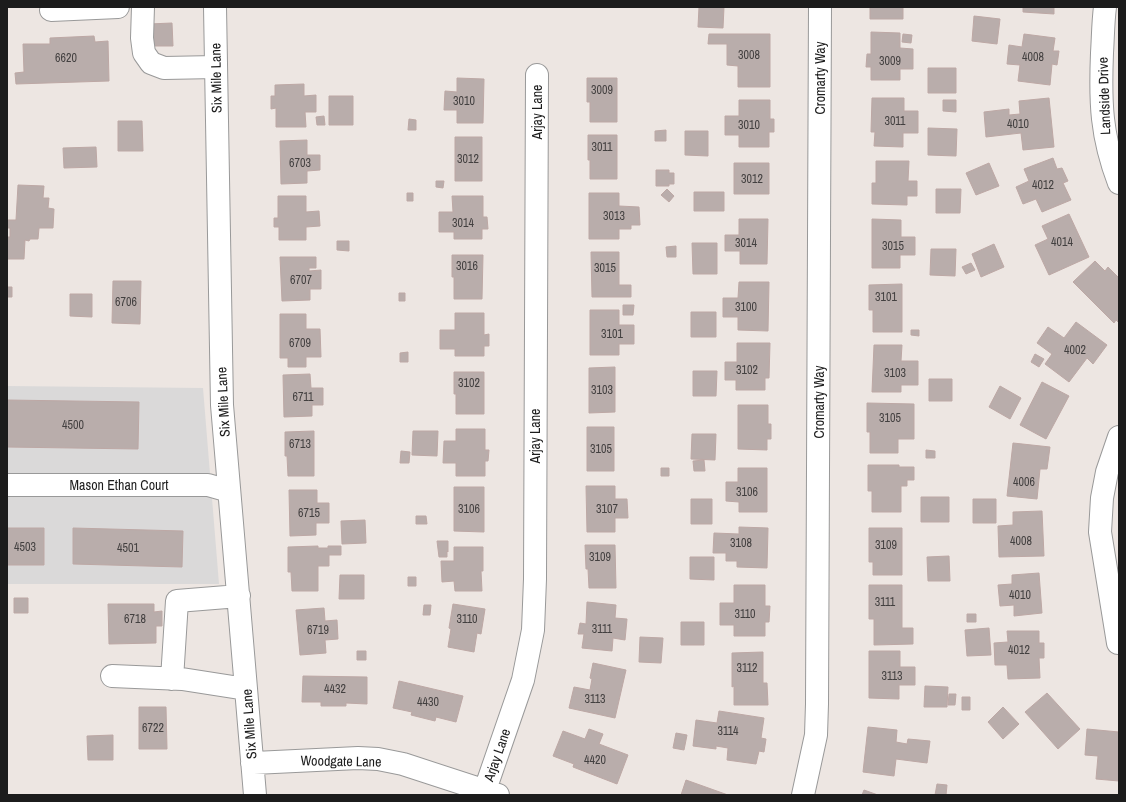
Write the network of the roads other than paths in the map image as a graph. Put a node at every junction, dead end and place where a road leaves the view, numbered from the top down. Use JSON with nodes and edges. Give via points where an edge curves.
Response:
{"nodes":[{"id":1,"x":118,"y":7,"type":"edge"},
{"id":2,"x":143,"y":7,"type":"edge"},
{"id":3,"x":215,"y":7,"type":"edge"},
{"id":4,"x":820,"y":7,"type":"edge"},
{"id":5,"x":1105,"y":7,"type":"edge"},
{"id":6,"x":51,"y":10,"type":"dead end"},
{"id":7,"x":216,"y":66,"type":"junction"},
{"id":8,"x":537,"y":75,"type":"dead end"},
{"id":9,"x":1119,"y":183,"type":"edge"},
{"id":10,"x":1119,"y":437,"type":"edge"},
{"id":11,"x":7,"y":486,"type":"edge"},
{"id":12,"x":230,"y":491,"type":"junction"},
{"id":13,"x":239,"y":596,"type":"junction"},
{"id":14,"x":1118,"y":643,"type":"edge"},
{"id":15,"x":112,"y":676,"type":"dead end"},
{"id":16,"x":172,"y":679,"type":"junction"},
{"id":17,"x":246,"y":689,"type":"junction"},
{"id":18,"x":252,"y":763,"type":"junction"},
{"id":19,"x":491,"y":792,"type":"edge"},
{"id":20,"x":255,"y":795,"type":"edge"},
{"id":21,"x":803,"y":795,"type":"edge"}],
"edges":[{"from":1,"to":6,"type":"street"},
{"from":2,"to":7,"type":"street","via":[[144,53],[151,63],[164,68]]},
{"from":3,"to":7,"type":"street","name":"Six Mile Lane"},
{"from":4,"to":21,"type":"street","name":"Cromarty Way","via":[[817,704],[816,735]]},
{"from":5,"to":9,"type":"street","name":"Landside Drive","via":[[1100,86],[1102,121],[1105,140]]},
{"from":7,"to":12,"type":"street","name":"Six Mile Lane","via":[[222,405]]},
{"from":8,"to":19,"type":"street","name":"Arjay Lane","via":[[533,630],[523,680]]},
{"from":10,"to":14,"type":"street","via":[[1107,472],[1100,532]]},
{"from":11,"to":12,"type":"street","name":"Mason Ethan Court","via":[[208,484]]},
{"from":12,"to":13,"type":"street","name":"Six Mile Lane"},
{"from":13,"to":16,"type":"street","via":[[177,601]]},
{"from":13,"to":17,"type":"street","name":"Six Mile Lane"},
{"from":15,"to":16,"type":"street"},
{"from":16,"to":17,"type":"street"},
{"from":17,"to":18,"type":"street","name":"Six Mile Lane"},
{"from":18,"to":19,"type":"street","name":"Woodgate Lane","via":[[378,759],[404,764]]},
{"from":18,"to":20,"type":"street","name":"Six Mile Lane"}]}
